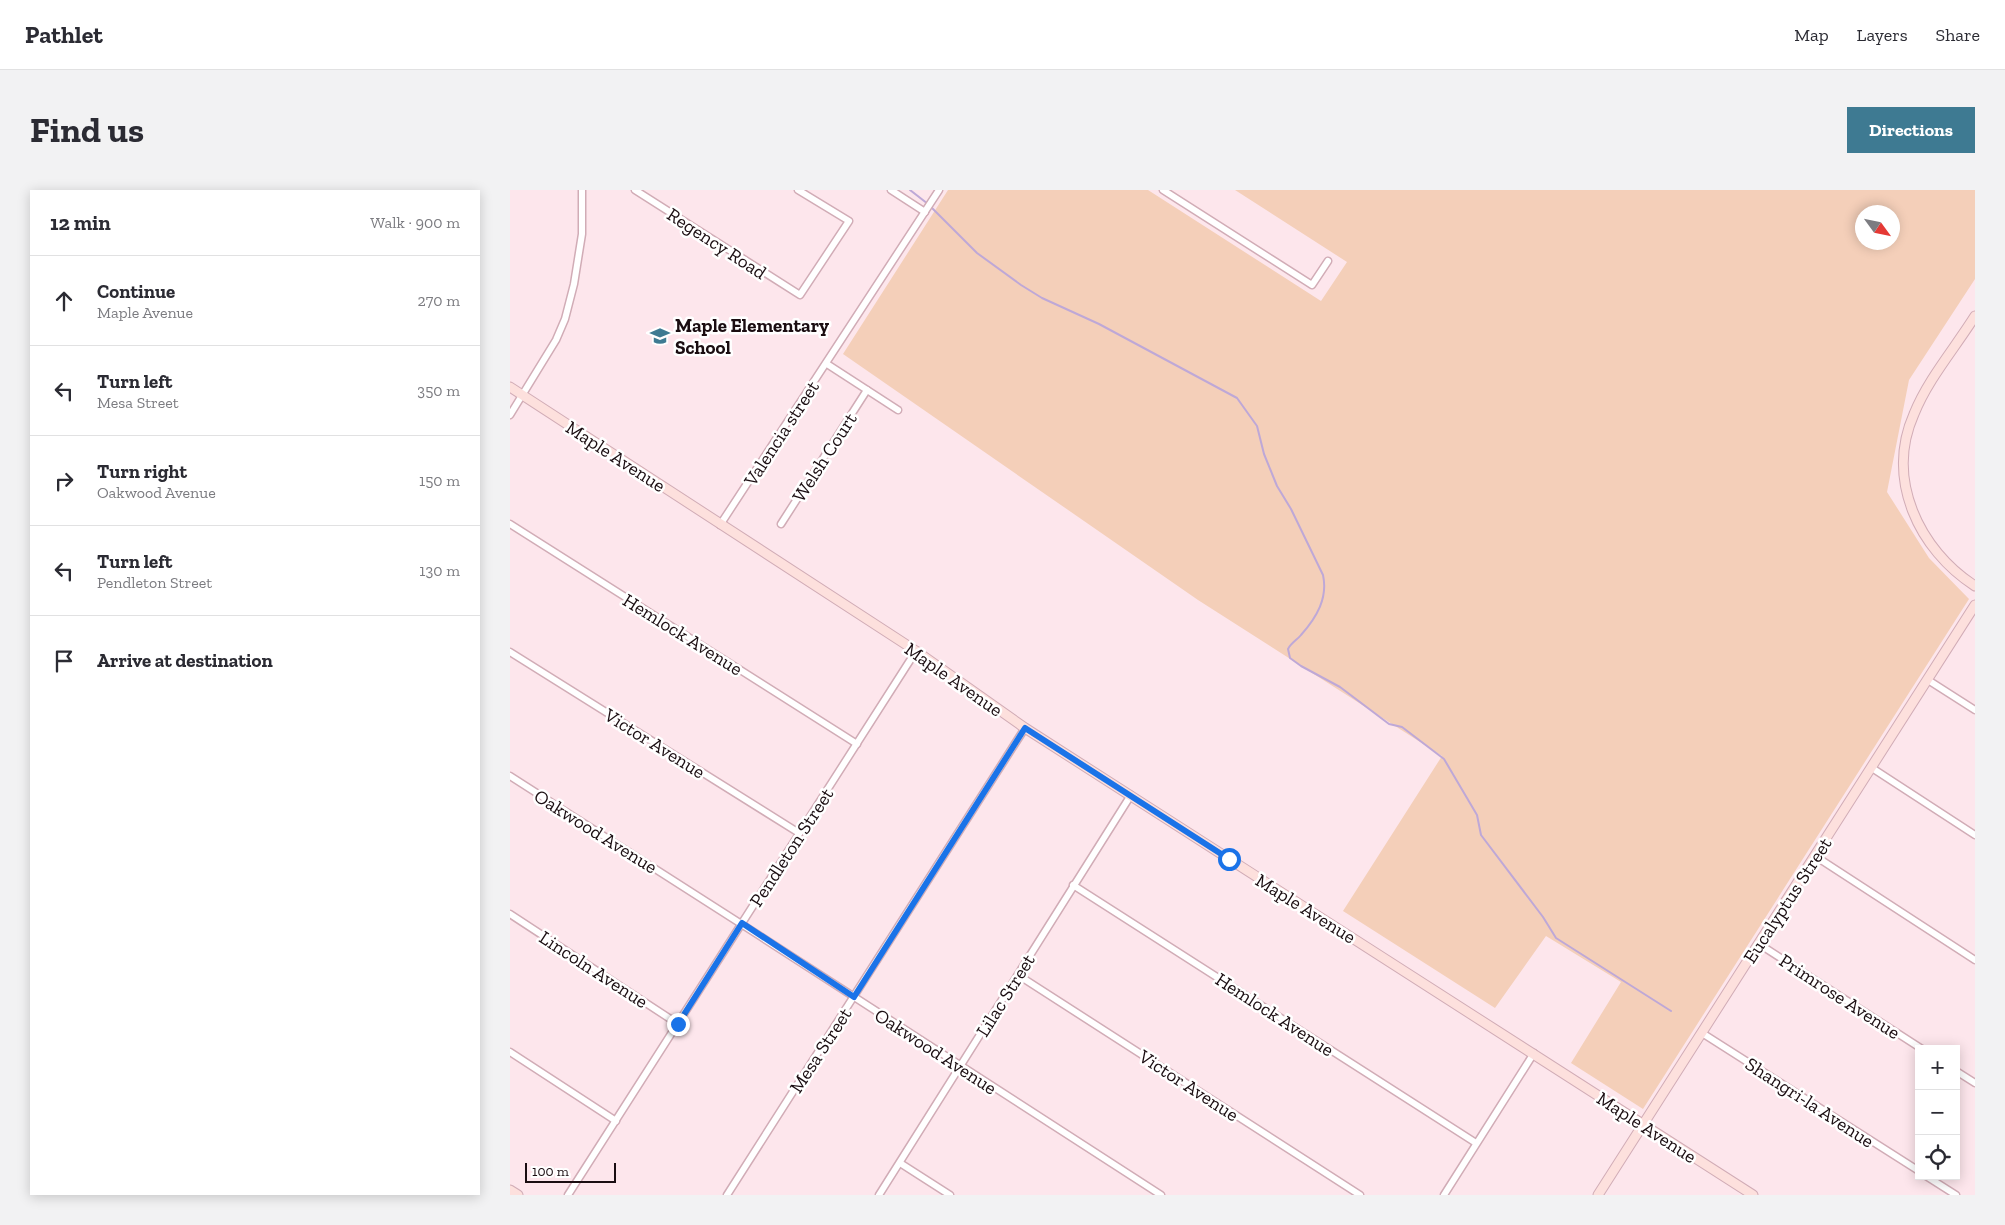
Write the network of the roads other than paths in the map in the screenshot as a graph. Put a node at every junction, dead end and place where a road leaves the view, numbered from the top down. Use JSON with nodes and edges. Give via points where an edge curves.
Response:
{"nodes":[{"id":1,"x":582,"y":190,"type":"edge"},
{"id":2,"x":635,"y":190,"type":"edge"},
{"id":3,"x":798,"y":190,"type":"edge"},
{"id":4,"x":891,"y":190,"type":"edge"},
{"id":5,"x":939,"y":190,"type":"edge"},
{"id":6,"x":1166,"y":191,"type":"edge"},
{"id":7,"x":925,"y":212,"type":"junction"},
{"id":8,"x":1328,"y":261,"type":"dead end"},
{"id":9,"x":1975,"y":316,"type":"edge"},
{"id":10,"x":827,"y":364,"type":"junction"},
{"id":11,"x":510,"y":387,"type":"edge"},
{"id":12,"x":867,"y":390,"type":"junction"},
{"id":13,"x":522,"y":395,"type":"junction"},
{"id":14,"x":898,"y":410,"type":"dead end"},
{"id":15,"x":510,"y":415,"type":"edge"},
{"id":16,"x":510,"y":524,"type":"edge"},
{"id":17,"x":781,"y":524,"type":"dead end"},
{"id":18,"x":720,"y":525,"type":"junction"},
{"id":19,"x":1975,"y":586,"type":"edge"},
{"id":20,"x":1975,"y":606,"type":"edge"},
{"id":21,"x":916,"y":651,"type":"junction"},
{"id":22,"x":510,"y":652,"type":"edge"},
{"id":23,"x":1928,"y":680,"type":"junction"},
{"id":24,"x":1975,"y":710,"type":"edge"},
{"id":25,"x":1025,"y":728,"type":"junction"},
{"id":26,"x":857,"y":744,"type":"junction"},
{"id":27,"x":1872,"y":768,"type":"junction"},
{"id":28,"x":510,"y":776,"type":"edge"},
{"id":29,"x":1131,"y":795,"type":"junction"},
{"id":30,"x":800,"y":834,"type":"junction"},
{"id":31,"x":1975,"y":835,"type":"edge"},
{"id":32,"x":1815,"y":856,"type":"junction"},
{"id":33,"x":1073,"y":885,"type":"junction"},
{"id":34,"x":510,"y":914,"type":"edge"},
{"id":35,"x":742,"y":923,"type":"junction"},
{"id":36,"x":1759,"y":944,"type":"junction"},
{"id":37,"x":1975,"y":960,"type":"edge"},
{"id":38,"x":1018,"y":975,"type":"junction"},
{"id":39,"x":854,"y":997,"type":"junction"},
{"id":40,"x":678,"y":1024,"type":"junction"},
{"id":41,"x":1702,"y":1033,"type":"junction"},
{"id":42,"x":1916,"y":1045,"type":"edge"},
{"id":43,"x":510,"y":1052,"type":"edge"},
{"id":44,"x":1534,"y":1053,"type":"junction"},
{"id":45,"x":960,"y":1066,"type":"junction"},
{"id":46,"x":1960,"y":1074,"type":"edge"},
{"id":47,"x":1975,"y":1083,"type":"edge"},
{"id":48,"x":616,"y":1121,"type":"junction"},
{"id":49,"x":1643,"y":1125,"type":"junction"},
{"id":50,"x":1476,"y":1143,"type":"junction"},
{"id":51,"x":900,"y":1163,"type":"junction"},
{"id":52,"x":1915,"y":1169,"type":"edge"},
{"id":53,"x":1932,"y":1180,"type":"edge"},
{"id":54,"x":510,"y":1190,"type":"edge"},
{"id":55,"x":518,"y":1195,"type":"edge"},
{"id":56,"x":568,"y":1195,"type":"edge"},
{"id":57,"x":728,"y":1195,"type":"edge"},
{"id":58,"x":879,"y":1195,"type":"edge"},
{"id":59,"x":950,"y":1195,"type":"edge"},
{"id":60,"x":1161,"y":1195,"type":"edge"},
{"id":61,"x":1360,"y":1195,"type":"edge"},
{"id":62,"x":1444,"y":1195,"type":"edge"},
{"id":63,"x":1598,"y":1195,"type":"edge"},
{"id":64,"x":1753,"y":1195,"type":"edge"},
{"id":65,"x":1956,"y":1195,"type":"edge"}],
"edges":[{"from":1,"to":13,"type":"street","via":[[582,234],[565,319],[556,340]]},
{"from":2,"to":3,"type":"street","name":"Regency Road","via":[[800,295],[849,221]]},
{"from":4,"to":7,"type":"street"},
{"from":5,"to":7,"type":"street","name":"Valencia street"},
{"from":6,"to":8,"type":"street","via":[[1312,285]]},
{"from":7,"to":10,"type":"street","name":"Valencia street"},
{"from":9,"to":19,"type":"street","via":[[1919,402],[1910,424],[1904,457],[1906,491],[1918,525],[1941,559]]},
{"from":10,"to":12,"type":"street"},
{"from":10,"to":18,"type":"street","name":"Valencia street"},
{"from":11,"to":13,"type":"street","name":"Maple Avenue"},
{"from":12,"to":14,"type":"street"},
{"from":12,"to":17,"type":"street","name":"Welsh Court"},
{"from":13,"to":15,"type":"street"},
{"from":13,"to":18,"type":"street","name":"Maple Avenue"},
{"from":16,"to":26,"type":"street","name":"Hemlock Avenue"},
{"from":18,"to":21,"type":"street","name":"Maple Avenue"},
{"from":20,"to":23,"type":"street","name":"Eucalyptus Street"},
{"from":21,"to":25,"type":"street","name":"Maple Avenue"},
{"from":21,"to":26,"type":"street","name":"Pendleton Street"},
{"from":22,"to":30,"type":"street","name":"Victor Avenue"},
{"from":23,"to":24,"type":"street"},
{"from":23,"to":27,"type":"street","name":"Eucalyptus Street"},
{"from":25,"to":29,"type":"street","name":"Maple Avenue"},
{"from":25,"to":39,"type":"street","name":"Mesa Street"},
{"from":26,"to":30,"type":"street","name":"Pendleton Street"},
{"from":27,"to":31,"type":"street"},
{"from":27,"to":32,"type":"street","name":"Eucalyptus Street"},
{"from":28,"to":35,"type":"street","name":"Oakwood Avenue"},
{"from":29,"to":33,"type":"street","name":"Lilac Street"},
{"from":29,"to":44,"type":"street","name":"Maple Avenue"},
{"from":30,"to":35,"type":"street","name":"Pendleton Street"},
{"from":32,"to":36,"type":"street","name":"Eucalyptus Street"},
{"from":32,"to":37,"type":"street"},
{"from":33,"to":38,"type":"street","name":"Lilac Street"},
{"from":33,"to":50,"type":"street","name":"Hemlock Avenue"},
{"from":34,"to":40,"type":"street","name":"Lincoln Avenue"},
{"from":35,"to":39,"type":"street","name":"Oakwood Avenue"},
{"from":35,"to":40,"type":"street","name":"Pendleton Street"},
{"from":36,"to":41,"type":"street","name":"Eucalyptus Street"},
{"from":36,"to":42,"type":"street","name":"Primrose Avenue"},
{"from":38,"to":45,"type":"street","name":"Lilac Street"},
{"from":38,"to":61,"type":"street","name":"Victor Avenue"},
{"from":39,"to":45,"type":"street","name":"Oakwood Avenue"},
{"from":39,"to":57,"type":"street","name":"Mesa Street"},
{"from":40,"to":48,"type":"street","name":"Pendleton Street"},
{"from":41,"to":49,"type":"street","name":"Eucalyptus Street"},
{"from":41,"to":52,"type":"street","name":"Shangri-la Avenue"},
{"from":43,"to":48,"type":"street"},
{"from":44,"to":49,"type":"street","name":"Maple Avenue"},
{"from":44,"to":50,"type":"street"},
{"from":45,"to":51,"type":"street","name":"Lilac Street"},
{"from":45,"to":60,"type":"street","name":"Oakwood Avenue"},
{"from":46,"to":47,"type":"street"},
{"from":48,"to":56,"type":"street","name":"Pendleton Street"},
{"from":49,"to":63,"type":"street","name":"Eucalyptus Street"},
{"from":49,"to":64,"type":"street","name":"Maple Avenue"},
{"from":50,"to":62,"type":"street"},
{"from":51,"to":58,"type":"street","name":"Lilac Street"},
{"from":51,"to":59,"type":"street"},
{"from":53,"to":65,"type":"street"},
{"from":54,"to":55,"type":"street"}]}
